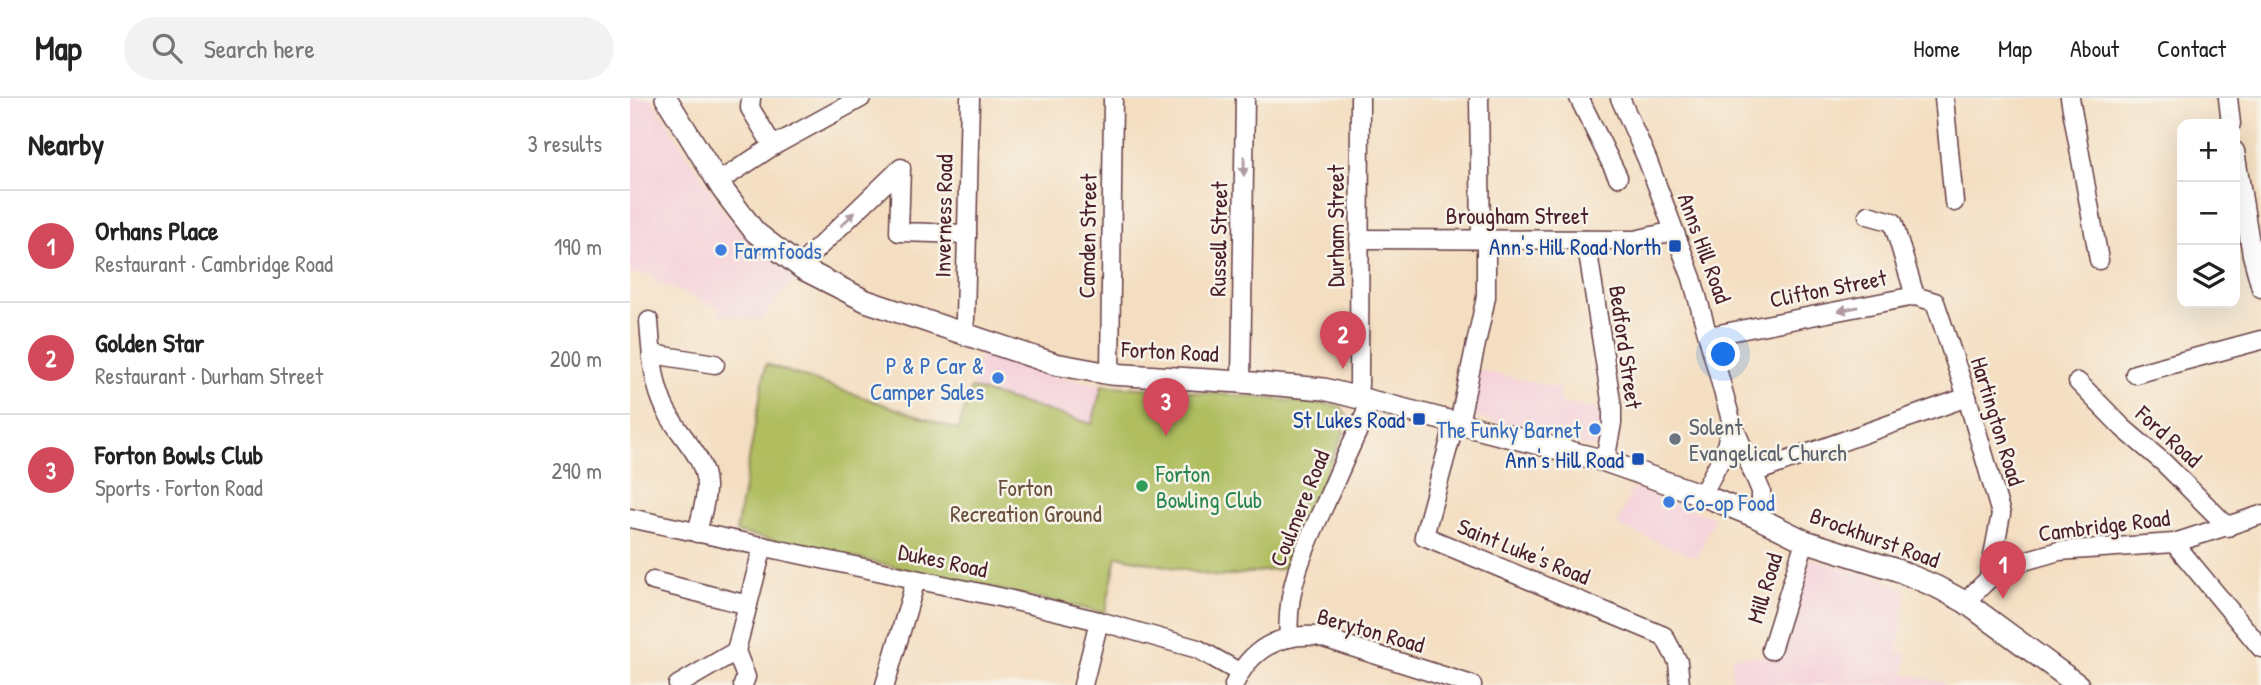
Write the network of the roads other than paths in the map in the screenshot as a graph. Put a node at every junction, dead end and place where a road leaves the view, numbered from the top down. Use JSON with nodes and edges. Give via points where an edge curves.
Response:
{"nodes":[{"id":1,"x":666,"y":98,"type":"edge"},
{"id":2,"x":751,"y":98,"type":"edge"},
{"id":3,"x":860,"y":98,"type":"edge"},
{"id":4,"x":970,"y":98,"type":"edge"},
{"id":5,"x":1113,"y":98,"type":"edge"},
{"id":6,"x":1245,"y":98,"type":"edge"},
{"id":7,"x":1360,"y":98,"type":"edge"},
{"id":8,"x":1479,"y":98,"type":"edge"},
{"id":9,"x":1580,"y":98,"type":"edge"},
{"id":10,"x":1620,"y":98,"type":"edge"},
{"id":11,"x":1944,"y":98,"type":"edge"},
{"id":12,"x":2070,"y":98,"type":"edge"},
{"id":13,"x":2228,"y":98,"type":"edge"},
{"id":14,"x":2230,"y":119,"type":"edge"},
{"id":15,"x":773,"y":146,"type":"junction"},
{"id":16,"x":1618,"y":177,"type":"dead end"},
{"id":17,"x":718,"y":182,"type":"junction"},
{"id":18,"x":2240,"y":182,"type":"edge"},
{"id":19,"x":1954,"y":202,"type":"dead end"},
{"id":20,"x":1868,"y":215,"type":"dead end"},
{"id":21,"x":1674,"y":231,"type":"junction"},
{"id":22,"x":967,"y":234,"type":"junction"},
{"id":23,"x":1359,"y":239,"type":"junction"},
{"id":24,"x":1483,"y":239,"type":"junction"},
{"id":25,"x":1586,"y":240,"type":"junction"},
{"id":26,"x":2098,"y":260,"type":"dead end"},
{"id":27,"x":799,"y":266,"type":"junction"},
{"id":28,"x":2261,"y":288,"type":"edge"},
{"id":29,"x":1915,"y":296,"type":"junction"},
{"id":30,"x":649,"y":321,"type":"dead end"},
{"id":31,"x":963,"y":334,"type":"junction"},
{"id":32,"x":1709,"y":336,"type":"junction"},
{"id":33,"x":2261,"y":340,"type":"edge"},
{"id":34,"x":652,"y":354,"type":"junction"},
{"id":35,"x":715,"y":364,"type":"dead end"},
{"id":36,"x":1110,"y":374,"type":"junction"},
{"id":37,"x":2135,"y":374,"type":"dead end"},
{"id":38,"x":1241,"y":382,"type":"junction"},
{"id":39,"x":2078,"y":382,"type":"dead end"},
{"id":40,"x":1967,"y":397,"type":"junction"},
{"id":41,"x":1363,"y":398,"type":"junction"},
{"id":42,"x":1731,"y":420,"type":"junction"},
{"id":43,"x":1457,"y":423,"type":"junction"},
{"id":44,"x":1605,"y":461,"type":"junction"},
{"id":45,"x":1753,"y":473,"type":"junction"},
{"id":46,"x":1702,"y":495,"type":"junction"},
{"id":47,"x":2261,"y":515,"type":"edge"},
{"id":48,"x":1754,"y":516,"type":"junction"},
{"id":49,"x":630,"y":518,"type":"edge"},
{"id":50,"x":2228,"y":527,"type":"junction"},
{"id":51,"x":697,"y":533,"type":"junction"},
{"id":52,"x":1805,"y":541,"type":"junction"},
{"id":53,"x":2174,"y":543,"type":"junction"},
{"id":54,"x":763,"y":546,"type":"junction"},
{"id":55,"x":1989,"y":578,"type":"junction"},
{"id":56,"x":916,"y":580,"type":"junction"},
{"id":57,"x":653,"y":581,"type":"dead end"},
{"id":58,"x":1965,"y":602,"type":"junction"},
{"id":59,"x":748,"y":605,"type":"junction"},
{"id":60,"x":1099,"y":621,"type":"junction"},
{"id":61,"x":1289,"y":638,"type":"junction"},
{"id":62,"x":2261,"y":648,"type":"edge"},
{"id":63,"x":1771,"y":650,"type":"dead end"},
{"id":64,"x":736,"y":651,"type":"junction"},
{"id":65,"x":1237,"y":679,"type":"edge"},
{"id":66,"x":678,"y":685,"type":"edge"},
{"id":67,"x":743,"y":685,"type":"edge"},
{"id":68,"x":885,"y":685,"type":"edge"},
{"id":69,"x":1083,"y":685,"type":"edge"},
{"id":70,"x":1472,"y":685,"type":"edge"},
{"id":71,"x":1679,"y":685,"type":"edge"},
{"id":72,"x":2078,"y":685,"type":"edge"}],
"edges":[{"from":1,"to":17,"type":"main road","name":"Forton Road"},
{"from":2,"to":15,"type":"street","via":[[751,108]]},
{"from":3,"to":15,"type":"street"},
{"from":4,"to":22,"type":"street","name":"Inverness Road"},
{"from":5,"to":36,"type":"street","name":"Camden Street"},
{"from":6,"to":38,"type":"street","name":"Russell Street","one_way":true},
{"from":7,"to":23,"type":"street","name":"Durham Street"},
{"from":8,"to":24,"type":"street"},
{"from":9,"to":16,"type":"street"},
{"from":10,"to":21,"type":"street","name":"Anns Hill Road"},
{"from":11,"to":19,"type":"street"},
{"from":12,"to":26,"type":"street"},
{"from":13,"to":14,"type":"street"},
{"from":15,"to":17,"type":"street"},
{"from":17,"to":27,"type":"main road","name":"Forton Road","via":[[750,227]]},
{"from":18,"to":28,"type":"street"},
{"from":20,"to":29,"type":"street","via":[[1893,222]]},
{"from":21,"to":25,"type":"street","name":"Brougham Street","via":[[1635,240]]},
{"from":21,"to":32,"type":"street","name":"Anns Hill Road"},
{"from":27,"to":22,"type":"street","one_way":true,"via":[[901,168],[900,232]]},
{"from":22,"to":31,"type":"street","name":"Inverness Road"},
{"from":23,"to":24,"type":"street","name":"Brougham Street"},
{"from":23,"to":41,"type":"street","name":"Durham Street"},
{"from":24,"to":25,"type":"street","name":"Brougham Street"},
{"from":24,"to":43,"type":"street","via":[[1486,297]]},
{"from":25,"to":44,"type":"street","name":"Bedford Street","via":[[1612,407]]},
{"from":27,"to":31,"type":"main road","name":"Forton Road","via":[[866,301]]},
{"from":29,"to":32,"type":"street","name":"Clifton Street","one_way":true},
{"from":29,"to":40,"type":"street","name":"Hartington Road","via":[[1935,302]]},
{"from":30,"to":34,"type":"street"},
{"from":31,"to":36,"type":"main road","name":"Forton Road","via":[[1055,364]]},
{"from":32,"to":42,"type":"street","name":"Anns Hill Road"},
{"from":33,"to":37,"type":"street"},
{"from":34,"to":35,"type":"street"},
{"from":34,"to":51,"type":"street","via":[[670,419],[705,470],[707,488]]},
{"from":36,"to":38,"type":"main road","name":"Forton Road"},
{"from":38,"to":41,"type":"main road","name":"Forton Road"},
{"from":39,"to":50,"type":"street","name":"Ford Road"},
{"from":40,"to":45,"type":"street"},
{"from":40,"to":55,"type":"street","name":"Hartington Road","via":[[2001,514]]},
{"from":41,"to":43,"type":"main road","name":"Forton Road"},
{"from":41,"to":61,"type":"street","name":"Coulmere Road","via":[[1364,415],[1301,557],[1290,597]]},
{"from":42,"to":45,"type":"street","name":"Anns Hill Road"},
{"from":42,"to":46,"type":"street","name":"Anns Hill Road","via":[[1725,451]]},
{"from":43,"to":44,"type":"main road","name":"Forton Road"},
{"from":43,"to":71,"type":"street","name":"Saint Luke's Road","via":[[1424,536],[1664,636],[1678,662]]},
{"from":44,"to":46,"type":"main road","name":"Forton Road"},
{"from":45,"to":48,"type":"street","name":"Anns Hill Road","via":[[1761,496]]},
{"from":46,"to":48,"type":"main road","name":"Forton Road"},
{"from":47,"to":50,"type":"street","name":"Cambridge Road"},
{"from":48,"to":52,"type":"main road","name":"Brockhurst Road"},
{"from":49,"to":51,"type":"street","name":"Dukes Road"},
{"from":50,"to":53,"type":"street","name":"Cambridge Road"},
{"from":51,"to":54,"type":"street","name":"Dukes Road"},
{"from":52,"to":58,"type":"main road","name":"Brockhurst Road","via":[[1909,574]]},
{"from":52,"to":63,"type":"street","name":"Mill Road"},
{"from":53,"to":55,"type":"street","name":"Cambridge Road","via":[[2059,551],[2000,569]]},
{"from":53,"to":62,"type":"street"},
{"from":54,"to":56,"type":"street","name":"Dukes Road"},
{"from":54,"to":59,"type":"street"},
{"from":55,"to":58,"type":"street","name":"Cambridge Road"},
{"from":56,"to":60,"type":"street","name":"Dukes Road"},
{"from":56,"to":68,"type":"street"},
{"from":57,"to":59,"type":"street"},
{"from":58,"to":72,"type":"main road","name":"Brockhurst Road"},
{"from":59,"to":64,"type":"street"},
{"from":60,"to":65,"type":"street","name":"Dukes Road","via":[[1198,649]]},
{"from":60,"to":69,"type":"street"},
{"from":61,"to":65,"type":"street","name":"Beryton Road","via":[[1261,649]]},
{"from":61,"to":70,"type":"street","name":"Beryton Road","via":[[1317,636]]},
{"from":64,"to":66,"type":"street"},
{"from":64,"to":67,"type":"street","via":[[746,677]]}]}
